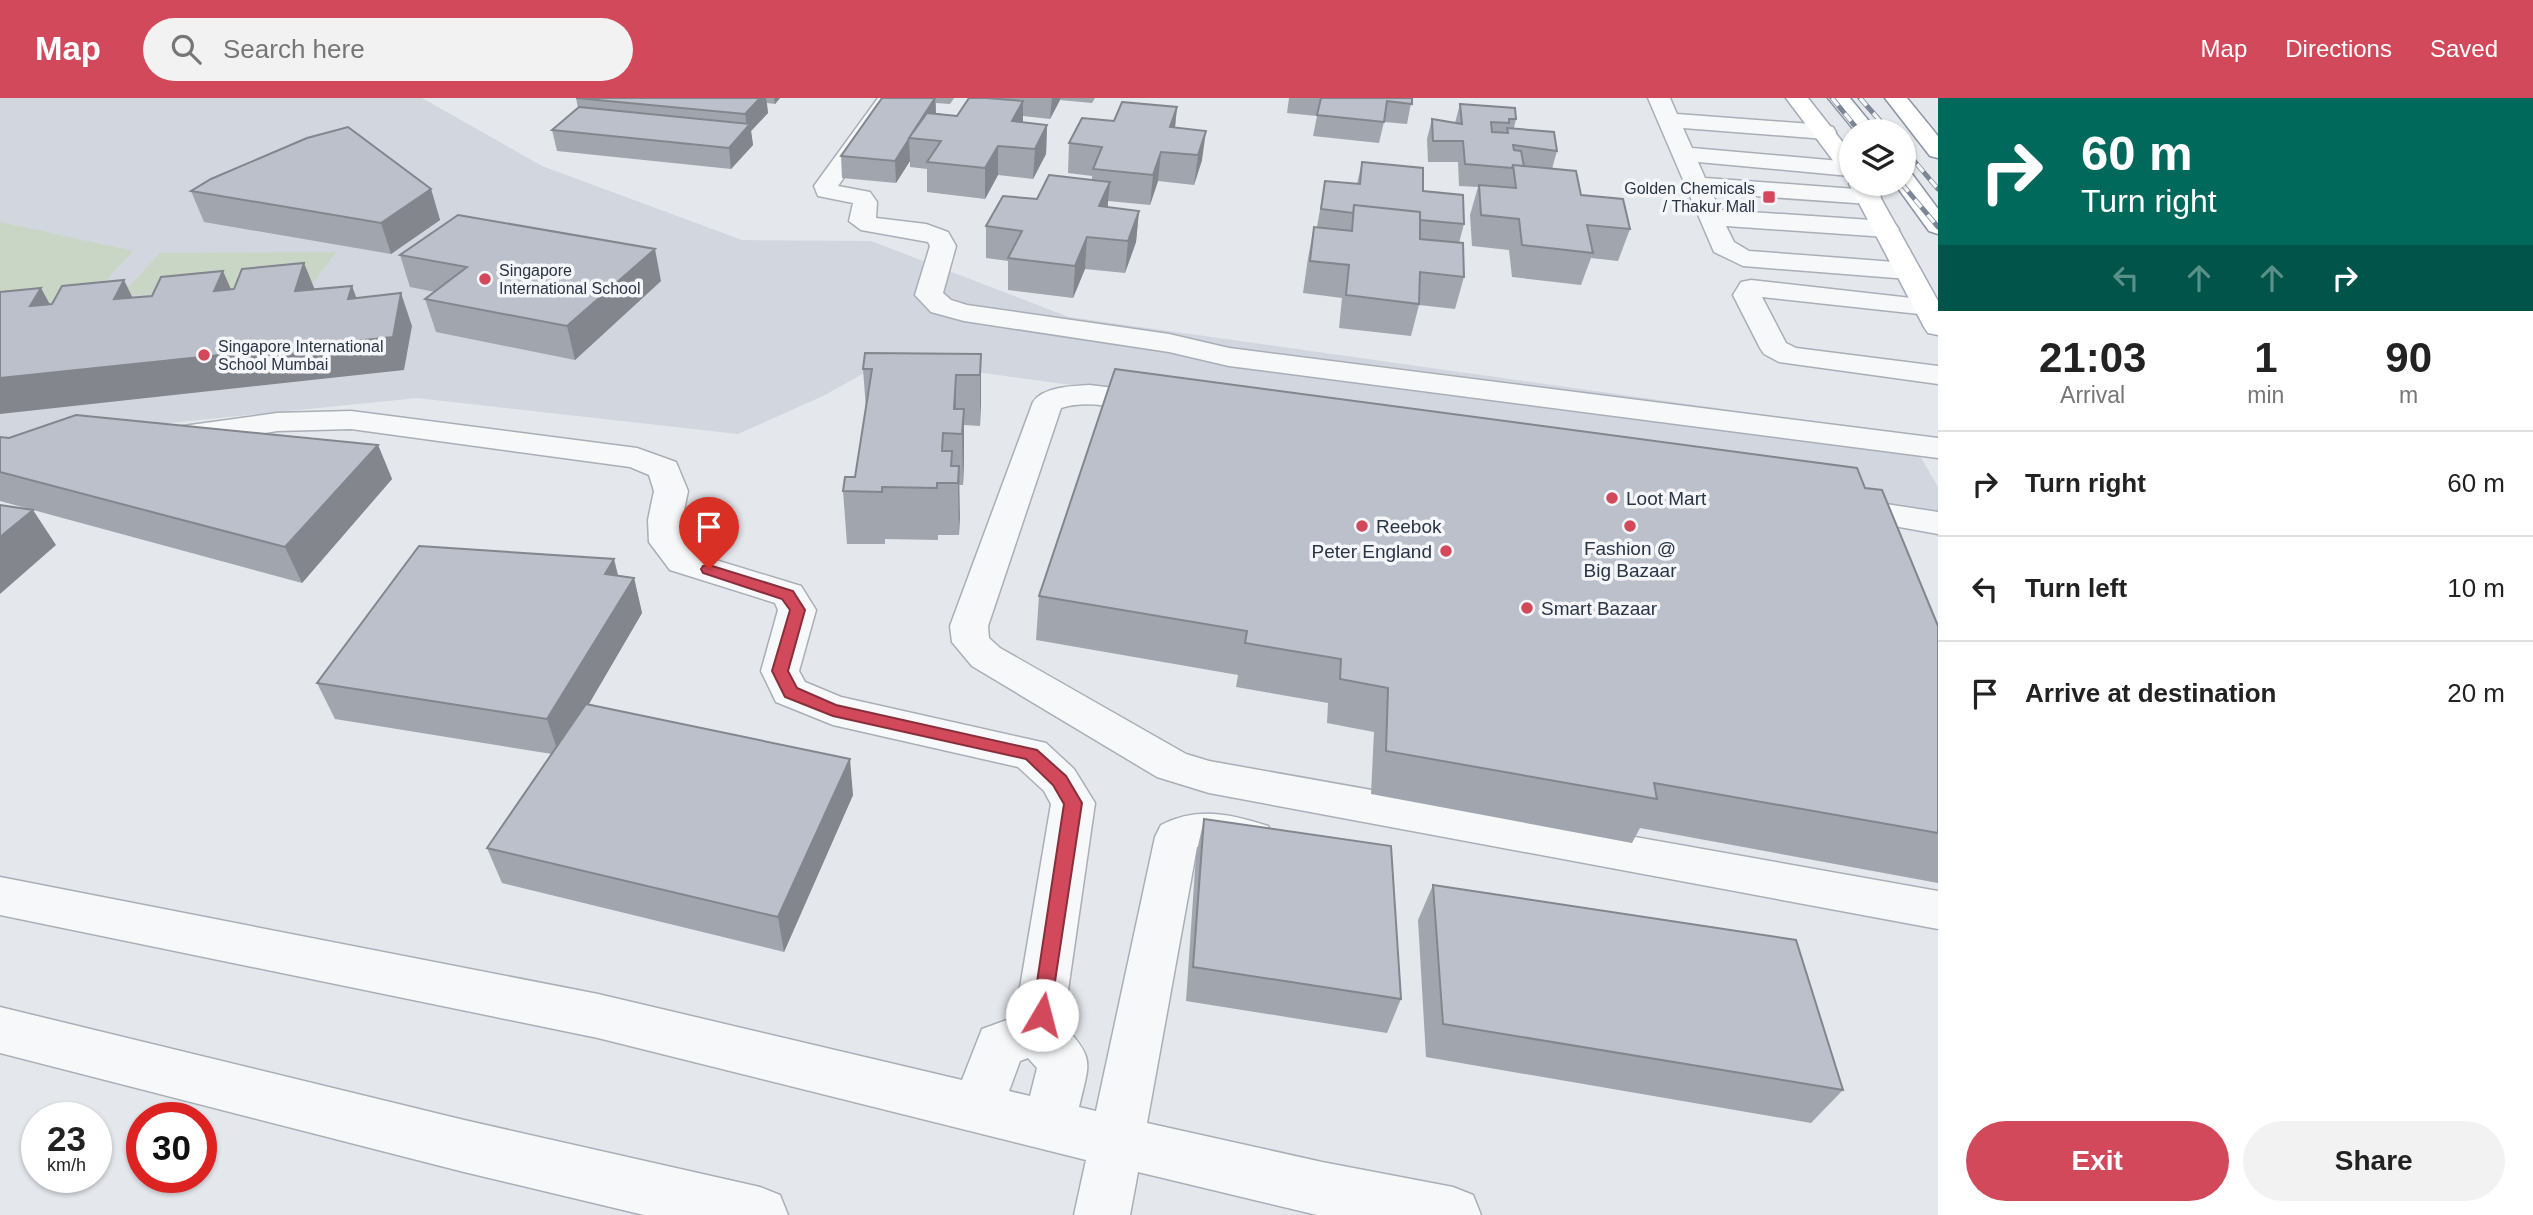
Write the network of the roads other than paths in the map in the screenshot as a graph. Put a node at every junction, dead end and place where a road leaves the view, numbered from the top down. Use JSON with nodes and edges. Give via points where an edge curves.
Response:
{"nodes":[{"id":1,"x":889,"y":98,"type":"edge"},
{"id":2,"x":1797,"y":98,"type":"edge"},
{"id":3,"x":1839,"y":98,"type":"edge"},
{"id":4,"x":1896,"y":98,"type":"edge"},
{"id":5,"x":1664,"y":109,"type":"edge"},
{"id":6,"x":1856,"y":119,"type":"edge"},
{"id":7,"x":1825,"y":132,"type":"junction"},
{"id":8,"x":1938,"y":151,"type":"edge"},
{"id":9,"x":1839,"y":152,"type":"edge"},
{"id":10,"x":1683,"y":154,"type":"junction"},
{"id":11,"x":1839,"y":177,"type":"edge"},
{"id":12,"x":1839,"y":181,"type":"edge"},
{"id":13,"x":1696,"y":185,"type":"junction"},
{"id":14,"x":1867,"y":196,"type":"edge"},
{"id":15,"x":1916,"y":196,"type":"edge"},
{"id":16,"x":1710,"y":217,"type":"junction"},
{"id":17,"x":1938,"y":226,"type":"edge"},
{"id":18,"x":1886,"y":229,"type":"junction"},
{"id":19,"x":1908,"y":271,"type":"junction"},
{"id":20,"x":1933,"y":317,"type":"edge"},
{"id":21,"x":1938,"y":375,"type":"edge"},
{"id":22,"x":1637,"y":403,"type":"junction"},
{"id":23,"x":1189,"y":407,"type":"edge"},
{"id":24,"x":1938,"y":432,"type":"edge"},
{"id":25,"x":143,"y":441,"type":"edge"},
{"id":26,"x":1938,"y":448,"type":"edge"},
{"id":27,"x":1803,"y":502,"type":"edge"},
{"id":28,"x":1938,"y":523,"type":"edge"},
{"id":29,"x":1293,"y":847,"type":"edge"},
{"id":30,"x":0,"y":896,"type":"edge"},
{"id":31,"x":1938,"y":910,"type":"edge"},
{"id":32,"x":0,"y":1030,"type":"edge"},
{"id":33,"x":1037,"y":1032,"type":"junction"},
{"id":34,"x":977,"y":1109,"type":"junction"},
{"id":35,"x":1049,"y":1126,"type":"junction"},
{"id":36,"x":1116,"y":1140,"type":"junction"},
{"id":37,"x":760,"y":1215,"type":"edge"},
{"id":38,"x":1102,"y":1215,"type":"edge"},
{"id":39,"x":1452,"y":1215,"type":"edge"}],
"edges":[{"from":1,"to":22,"type":"street","via":[[826,186],[827,191],[861,197],[862,221],[870,225],[939,237],[943,246],[929,295],[941,306],[1229,357]]},
{"from":2,"to":7,"type":"main road"},
{"from":3,"to":6,"type":"main road"},
{"from":4,"to":8,"type":"main road"},
{"from":5,"to":7,"type":"street"},
{"from":5,"to":10,"type":"street"},
{"from":7,"to":9,"type":"main road"},
{"from":10,"to":11,"type":"street"},
{"from":10,"to":13,"type":"street"},
{"from":12,"to":13,"type":"street"},
{"from":13,"to":16,"type":"street"},
{"from":14,"to":18,"type":"main road"},
{"from":15,"to":17,"type":"main road"},
{"from":16,"to":18,"type":"street"},
{"from":16,"to":19,"type":"street","via":[[1723,247],[1743,258]]},
{"from":18,"to":19,"type":"main road"},
{"from":19,"to":20,"type":"main road"},
{"from":20,"to":21,"type":"street","via":[[1771,289],[1751,288],[1747,295],[1774,348],[1789,356]]},
{"from":22,"to":24,"type":"street"},
{"from":22,"to":26,"type":"street"},
{"from":23,"to":31,"type":"street","via":[[1095,393],[1048,402],[969,626],[971,642],[986,657],[1172,766],[1209,777]]},
{"from":25,"to":33,"type":"street","via":[[277,422],[351,420],[637,458],[664,469],[671,491],[666,542],[683,562],[788,595],[797,610],[780,671],[790,692],[833,710],[1031,754],[1059,780],[1073,803]]},
{"from":27,"to":28,"type":"street"},
{"from":29,"to":36,"type":"street","via":[[1212,830],[1187,830],[1177,837]]},
{"from":30,"to":34,"type":"street","via":[[598,1017]]},
{"from":32,"to":37,"type":"street"},
{"from":33,"to":34,"type":"street","via":[[1000,1045]]},
{"from":33,"to":35,"type":"street","via":[[1064,1061]]},
{"from":34,"to":35,"type":"street"},
{"from":35,"to":36,"type":"street"},
{"from":36,"to":38,"type":"street"},
{"from":36,"to":39,"type":"street"}]}
